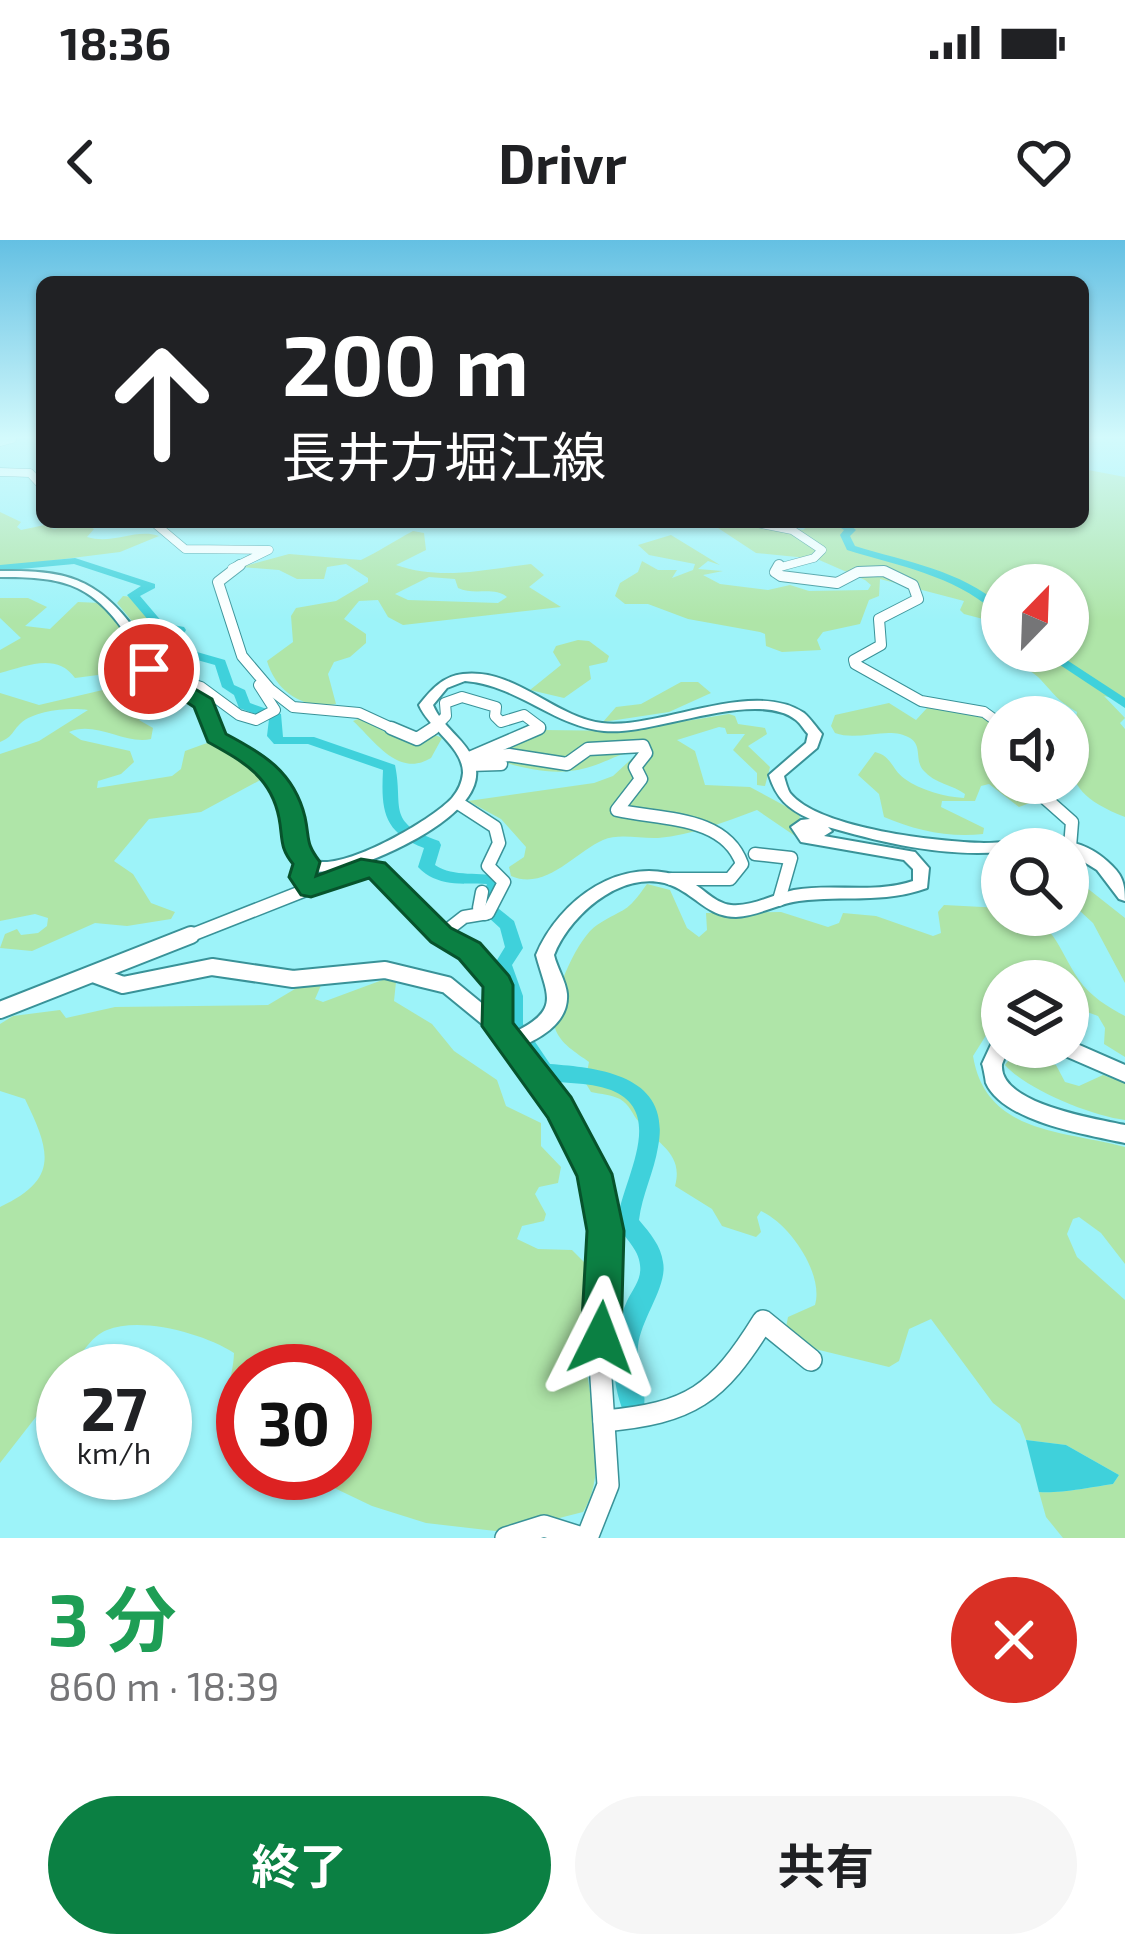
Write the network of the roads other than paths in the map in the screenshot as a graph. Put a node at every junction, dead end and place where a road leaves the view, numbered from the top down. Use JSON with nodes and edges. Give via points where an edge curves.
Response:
{"nodes":[{"id":1,"x":160,"y":528,"type":"edge"},
{"id":2,"x":782,"y":528,"type":"edge"},
{"id":3,"x":0,"y":574,"type":"edge"},
{"id":4,"x":159,"y":674,"type":"junction"},
{"id":5,"x":257,"y":674,"type":"junction"},
{"id":6,"x":981,"y":712,"type":"edge"},
{"id":7,"x":437,"y":725,"type":"junction"},
{"id":8,"x":468,"y":762,"type":"junction"},
{"id":9,"x":458,"y":803,"type":"junction"},
{"id":10,"x":1052,"y":804,"type":"edge"},
{"id":11,"x":806,"y":818,"type":"junction"},
{"id":12,"x":1072,"y":828,"type":"edge"},
{"id":13,"x":981,"y":845,"type":"edge"},
{"id":14,"x":755,"y":854,"type":"dead end"},
{"id":15,"x":1089,"y":858,"type":"edge"},
{"id":16,"x":306,"y":862,"type":"junction"},
{"id":17,"x":670,"y":879,"type":"junction"},
{"id":18,"x":311,"y":888,"type":"junction"},
{"id":19,"x":482,"y":892,"type":"dead end"},
{"id":20,"x":1125,"y":895,"type":"edge"},
{"id":21,"x":779,"y":900,"type":"junction"},
{"id":22,"x":485,"y":914,"type":"junction"},
{"id":23,"x":441,"y":935,"type":"junction"},
{"id":24,"x":96,"y":975,"type":"junction"},
{"id":25,"x":0,"y":1010,"type":"edge"},
{"id":26,"x":497,"y":1026,"type":"junction"},
{"id":27,"x":514,"y":1041,"type":"junction"},
{"id":28,"x":1089,"y":1058,"type":"edge"},
{"id":29,"x":995,"y":1068,"type":"edge"},
{"id":30,"x":1125,"y":1074,"type":"edge"},
{"id":31,"x":1125,"y":1134,"type":"edge"},
{"id":32,"x":811,"y":1360,"type":"dead end"},
{"id":33,"x":604,"y":1421,"type":"junction"},
{"id":34,"x":506,"y":1538,"type":"edge"},
{"id":35,"x":585,"y":1538,"type":"edge"}],
"edges":[{"from":1,"to":5,"type":"street","via":[[185,549],[269,550],[229,567],[218,582],[242,656]]},
{"from":2,"to":6,"type":"street","via":[[822,550],[779,564],[781,576],[837,583],[884,572],[913,585],[918,599],[880,619],[881,645],[855,664],[921,701]]},
{"from":3,"to":4,"type":"main road","via":[[54,575],[93,589],[130,632],[128,656]]},
{"from":4,"to":5,"type":"street","via":[[210,691],[243,718],[270,715]]},
{"from":4,"to":16,"type":"main road","via":[[204,704],[216,737],[274,776],[292,816],[294,848]]},
{"from":5,"to":7,"type":"street","via":[[293,707],[359,713],[417,739]]},
{"from":7,"to":8,"type":"main road"},
{"from":7,"to":8,"type":"street","via":[[445,703],[462,697],[496,707],[501,722],[524,715],[540,727]]},
{"from":7,"to":11,"type":"main road","via":[[430,698],[467,680],[508,684],[602,727],[747,705],[784,708],[815,734],[776,776],[775,787]]},
{"from":8,"to":9,"type":"main road"},
{"from":8,"to":17,"type":"street","via":[[501,764],[487,758],[509,755],[567,764],[588,749],[643,746],[634,766],[641,778],[617,810],[699,824],[741,854],[730,879]]},
{"from":9,"to":16,"type":"main road","via":[[356,862]]},
{"from":9,"to":22,"type":"street","via":[[500,835],[488,866],[504,882]]},
{"from":10,"to":12,"type":"street"},
{"from":11,"to":13,"type":"main road","via":[[836,836]]},
{"from":11,"to":21,"type":"main road","via":[[799,833],[807,838],[910,856],[923,879],[914,888]]},
{"from":14,"to":21,"type":"street","via":[[791,858]]},
{"from":15,"to":20,"type":"main road"},
{"from":16,"to":18,"type":"main road","via":[[302,877]]},
{"from":17,"to":21,"type":"main road","via":[[731,911]]},
{"from":17,"to":27,"type":"main road","via":[[616,880],[554,934],[545,955],[558,998],[536,1031]]},
{"from":18,"to":23,"type":"main road","via":[[376,869]]},
{"from":18,"to":24,"type":"street"},
{"from":19,"to":22,"type":"street"},
{"from":22,"to":23,"type":"street","via":[[464,917]]},
{"from":23,"to":26,"type":"main road","via":[[470,951],[498,985]]},
{"from":24,"to":25,"type":"street"},
{"from":24,"to":26,"type":"street","via":[[123,985],[212,967],[293,979],[385,970],[447,985]]},
{"from":26,"to":27,"type":"main road"},
{"from":27,"to":33,"type":"street","via":[[584,1148],[602,1202]]},
{"from":28,"to":30,"type":"main road"},
{"from":29,"to":31,"type":"main road","via":[[1021,1106]]},
{"from":32,"to":33,"type":"street","via":[[764,1321],[723,1385],[695,1404],[658,1418]]},
{"from":33,"to":35,"type":"street","via":[[608,1486]]},
{"from":34,"to":35,"type":"street","via":[[559,1524]]}]}
